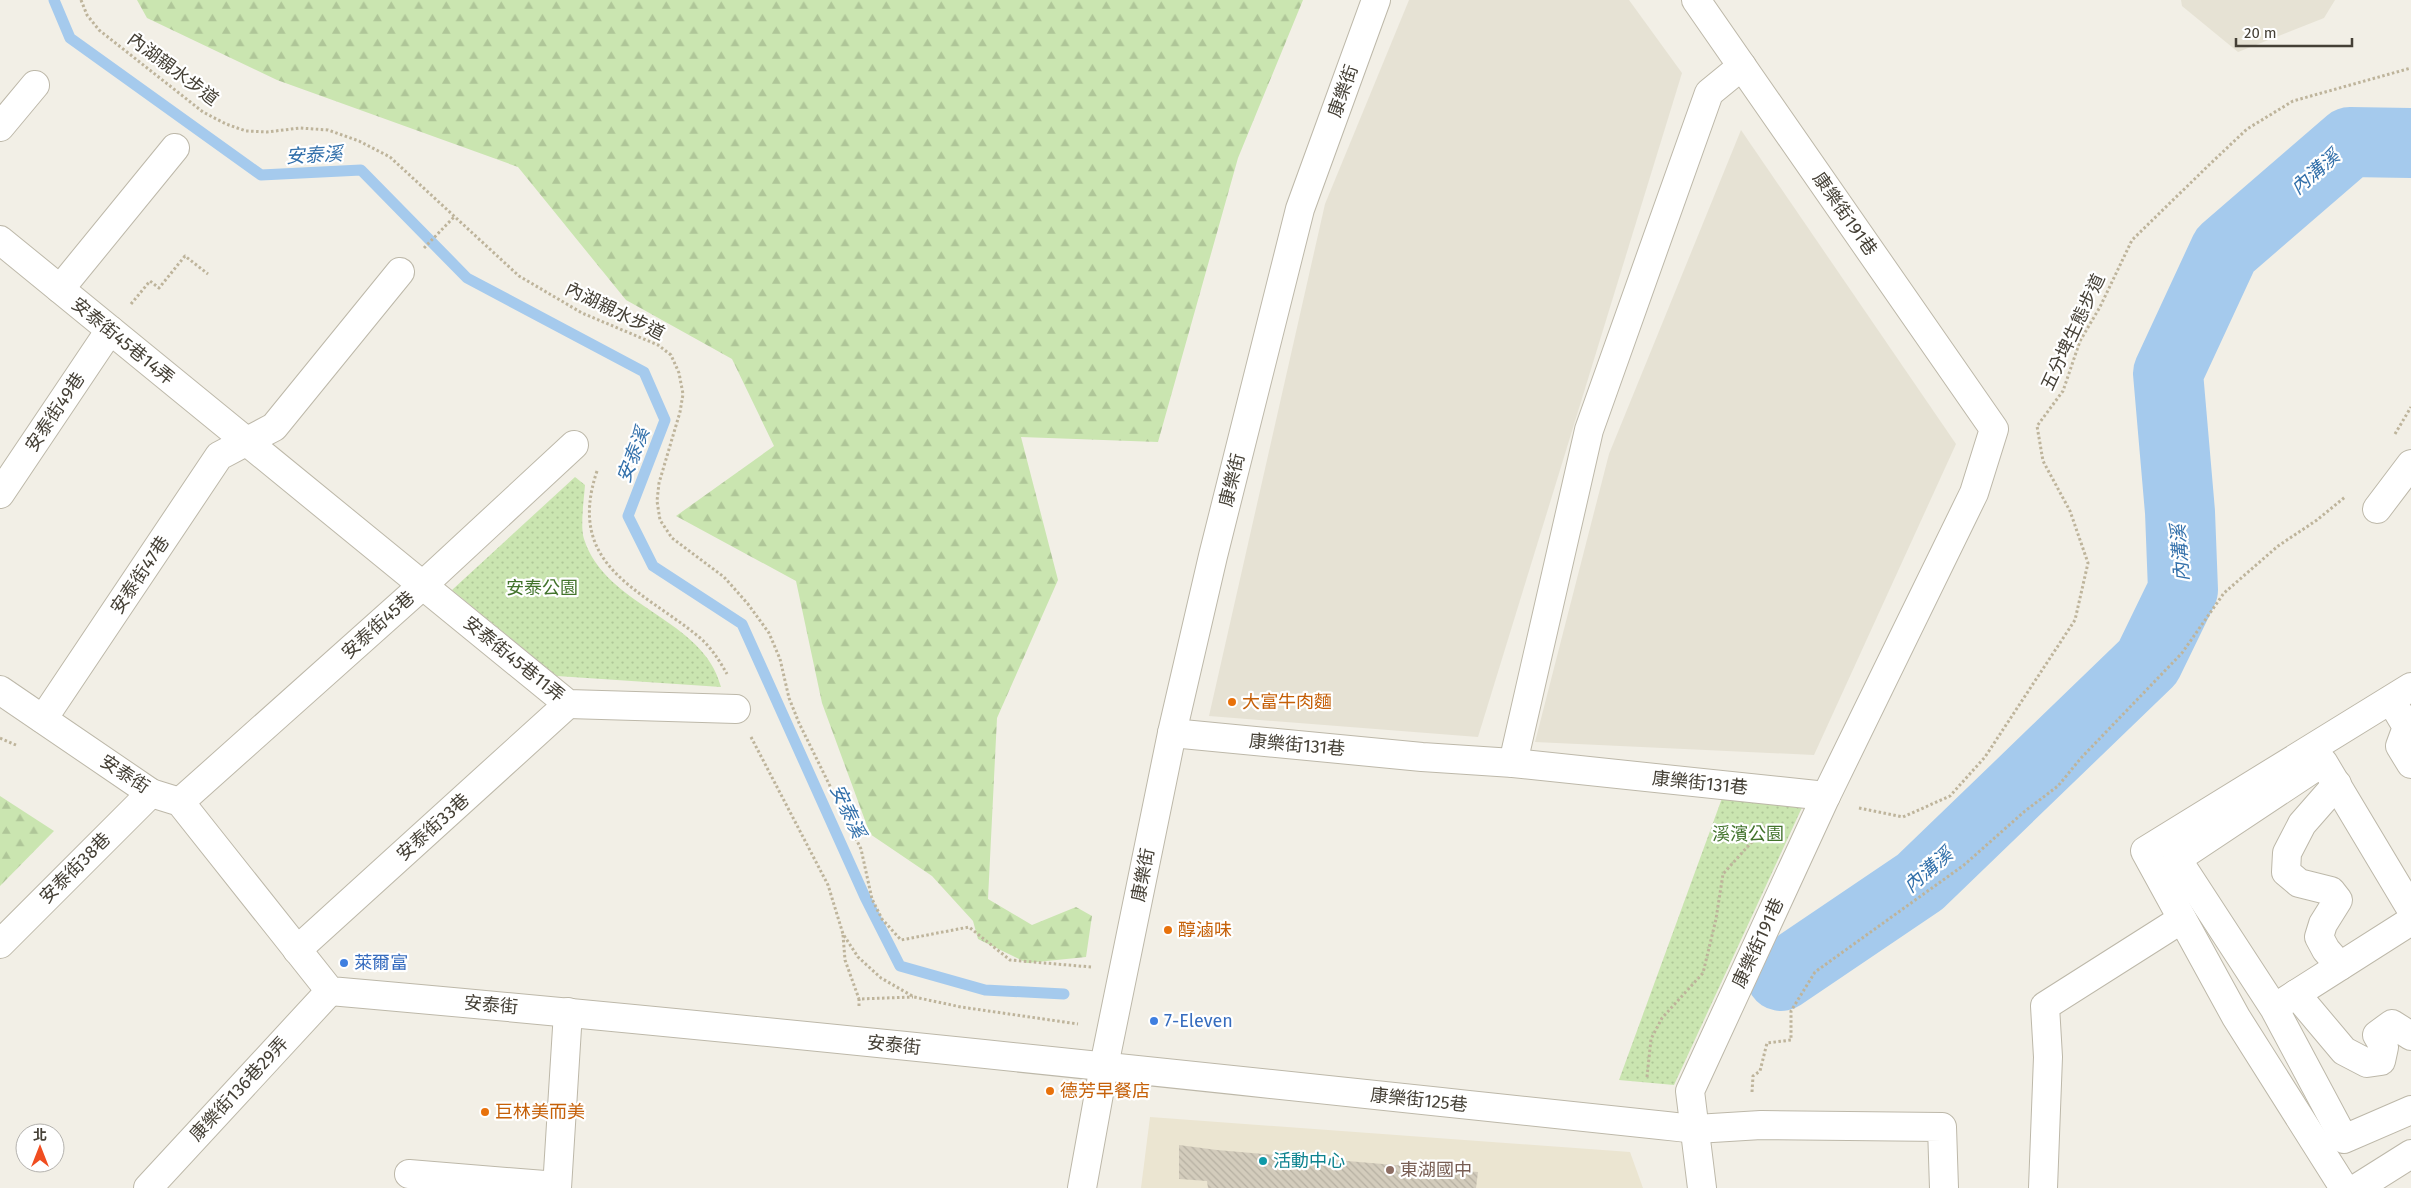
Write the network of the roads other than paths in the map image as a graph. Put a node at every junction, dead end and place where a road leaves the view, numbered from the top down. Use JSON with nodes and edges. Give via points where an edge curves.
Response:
{"nodes":[{"id":1,"x":1376,"y":0,"type":"edge"},
{"id":2,"x":1696,"y":0,"type":"edge"},
{"id":3,"x":1742,"y":66,"type":"junction"},
{"id":4,"x":35,"y":85,"type":"dead end"},
{"id":5,"x":0,"y":127,"type":"edge"},
{"id":6,"x":176,"y":148,"type":"dead end"},
{"id":7,"x":0,"y":240,"type":"edge"},
{"id":8,"x":400,"y":272,"type":"road end"},
{"id":9,"x":60,"y":289,"type":"junction"},
{"id":10,"x":110,"y":330,"type":"junction"},
{"id":11,"x":247,"y":442,"type":"junction"},
{"id":12,"x":574,"y":446,"type":"road end"},
{"id":13,"x":2411,"y":464,"type":"edge"},
{"id":14,"x":0,"y":494,"type":"edge"},
{"id":15,"x":2377,"y":509,"type":"dead end"},
{"id":16,"x":423,"y":585,"type":"junction"},
{"id":17,"x":0,"y":690,"type":"edge"},
{"id":18,"x":2401,"y":693,"type":"edge"},
{"id":19,"x":568,"y":704,"type":"junction"},
{"id":20,"x":736,"y":709,"type":"road end"},
{"id":21,"x":43,"y":720,"type":"junction"},
{"id":22,"x":1172,"y":733,"type":"junction"},
{"id":23,"x":1513,"y":762,"type":"junction"},
{"id":24,"x":2411,"y":764,"type":"edge"},
{"id":25,"x":2324,"y":765,"type":"junction"},
{"id":26,"x":151,"y":793,"type":"junction"},
{"id":27,"x":1826,"y":796,"type":"junction"},
{"id":28,"x":180,"y":802,"type":"junction"},
{"id":29,"x":2407,"y":894,"type":"edge"},
{"id":30,"x":2182,"y":919,"type":"junction"},
{"id":31,"x":2411,"y":921,"type":"edge"},
{"id":32,"x":0,"y":944,"type":"edge"},
{"id":33,"x":297,"y":950,"type":"junction"},
{"id":34,"x":2340,"y":966,"type":"junction"},
{"id":35,"x":330,"y":991,"type":"junction"},
{"id":36,"x":2285,"y":1001,"type":"junction"},
{"id":37,"x":568,"y":1012,"type":"junction"},
{"id":38,"x":2411,"y":1036,"type":"edge"},
{"id":39,"x":1104,"y":1066,"type":"junction"},
{"id":40,"x":2411,"y":1110,"type":"edge"},
{"id":41,"x":1696,"y":1129,"type":"junction"},
{"id":42,"x":2411,"y":1154,"type":"edge"},
{"id":43,"x":409,"y":1174,"type":"dead end"},
{"id":44,"x":557,"y":1187,"type":"edge"},
{"id":45,"x":148,"y":1188,"type":"edge"},
{"id":46,"x":1082,"y":1188,"type":"edge"},
{"id":47,"x":1702,"y":1188,"type":"edge"},
{"id":48,"x":1944,"y":1188,"type":"edge"},
{"id":49,"x":2043,"y":1188,"type":"edge"},
{"id":50,"x":2344,"y":1188,"type":"edge"},
{"id":51,"x":2356,"y":1188,"type":"edge"}],
"edges":[{"from":1,"to":22,"type":"street","name":"康樂街","via":[[1300,209]]},
{"from":2,"to":3,"type":"street","name":"康樂街191巷"},
{"from":3,"to":23,"type":"street","via":[[1709,93],[1589,430]]},
{"from":3,"to":27,"type":"street","name":"康樂街191巷","via":[[1994,429],[1974,493]]},
{"from":4,"to":5,"type":"street"},
{"from":6,"to":9,"type":"street"},
{"from":7,"to":9,"type":"street","name":"安泰街45巷14弄"},
{"from":8,"to":11,"type":"street","via":[[274,427]]},
{"from":9,"to":10,"type":"street","name":"安泰街45巷14弄"},
{"from":10,"to":11,"type":"street","name":"安泰街45巷14弄"},
{"from":10,"to":14,"type":"street","name":"安泰街49巷"},
{"from":11,"to":16,"type":"street","name":"安泰街45巷14弄"},
{"from":11,"to":21,"type":"street","name":"安泰街47巷","via":[[219,456]]},
{"from":12,"to":16,"type":"street","name":"安泰街45巷"},
{"from":13,"to":15,"type":"street"},
{"from":16,"to":19,"type":"street","name":"安泰街45巷11弄"},
{"from":16,"to":28,"type":"street","name":"安泰街45巷"},
{"from":17,"to":21,"type":"street","name":"安泰街"},
{"from":18,"to":24,"type":"street","via":[[2407,726],[2400,746]]},
{"from":18,"to":25,"type":"street"},
{"from":19,"to":20,"type":"street","name":"安泰街45巷11弄"},
{"from":19,"to":33,"type":"street","name":"安泰街33巷"},
{"from":21,"to":26,"type":"street","name":"安泰街"},
{"from":22,"to":23,"type":"street","name":"康樂街131巷","via":[[1422,757]]},
{"from":22,"to":39,"type":"street","name":"康樂街"},
{"from":23,"to":27,"type":"street","name":"康樂街131巷"},
{"from":25,"to":29,"type":"street"},
{"from":25,"to":30,"type":"street","via":[[2145,851]]},
{"from":25,"to":34,"type":"street","via":[[2302,824],[2287,853],[2286,872],[2299,883],[2332,890],[2338,900],[2319,937]]},
{"from":25,"to":36,"type":"street","via":[[2177,859]]},
{"from":26,"to":28,"type":"street","name":"安泰街"},
{"from":26,"to":32,"type":"street","name":"安泰街38巷"},
{"from":27,"to":41,"type":"street","name":"康樂街191巷","via":[[1690,1090]]},
{"from":28,"to":33,"type":"street"},
{"from":30,"to":49,"type":"street","via":[[2045,1006],[2048,1057]]},
{"from":30,"to":50,"type":"street","via":[[2236,1017]]},
{"from":31,"to":34,"type":"street"},
{"from":33,"to":35,"type":"street"},
{"from":34,"to":36,"type":"street"},
{"from":35,"to":37,"type":"street","name":"安泰街"},
{"from":35,"to":45,"type":"street","name":"康樂街136巷29弄"},
{"from":36,"to":38,"type":"street","via":[[2344,1051],[2367,1063],[2381,1061],[2384,1047],[2376,1035],[2392,1024]]},
{"from":36,"to":40,"type":"street","via":[[2344,1139]]},
{"from":37,"to":39,"type":"street","name":"安泰街"},
{"from":37,"to":44,"type":"street"},
{"from":39,"to":41,"type":"street","name":"康樂街125巷"},
{"from":39,"to":46,"type":"street"},
{"from":41,"to":47,"type":"street"},
{"from":41,"to":48,"type":"street","name":"康樂街125巷","via":[[1942,1126]]},
{"from":42,"to":51,"type":"street"},
{"from":43,"to":44,"type":"street"}]}
